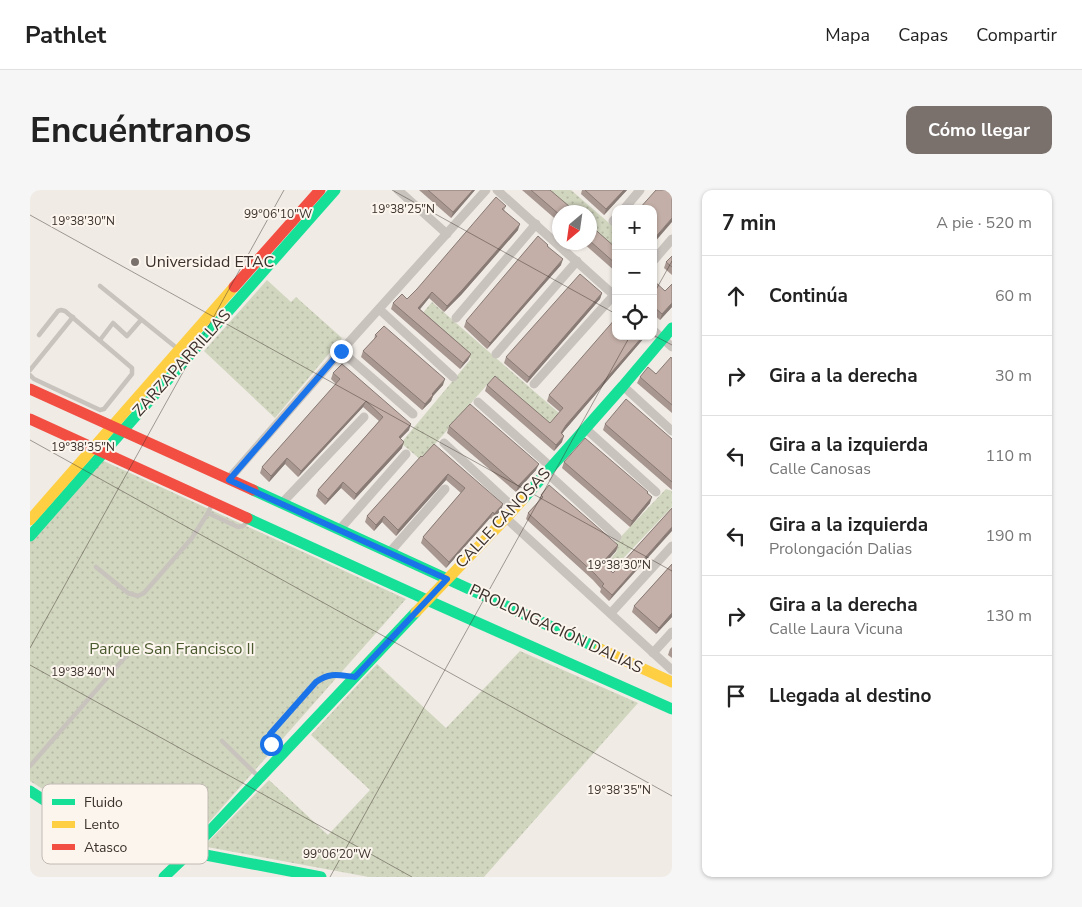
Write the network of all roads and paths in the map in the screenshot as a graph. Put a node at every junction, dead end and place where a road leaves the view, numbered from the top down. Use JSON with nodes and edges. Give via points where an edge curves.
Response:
{"nodes":[{"id":1,"x":320,"y":190,"type":"edge"},
{"id":2,"x":335,"y":190,"type":"edge"},
{"id":3,"x":398,"y":190,"type":"edge"},
{"id":4,"x":486,"y":190,"type":"edge"},
{"id":5,"x":497,"y":190,"type":"edge"},
{"id":6,"x":640,"y":190,"type":"edge"},
{"id":7,"x":627,"y":205,"type":"edge"},
{"id":8,"x":536,"y":224,"type":"junction"},
{"id":9,"x":446,"y":234,"type":"junction"},
{"id":10,"x":672,"y":239,"type":"edge"},
{"id":11,"x":657,"y":256,"type":"edge"},
{"id":12,"x":576,"y":261,"type":"junction"},
{"id":13,"x":100,"y":286,"type":"dead end"},
{"id":14,"x":614,"y":295,"type":"edge"},
{"id":15,"x":612,"y":299,"type":"edge"},
{"id":16,"x":378,"y":309,"type":"junction"},
{"id":17,"x":73,"y":317,"type":"junction"},
{"id":18,"x":456,"y":318,"type":"dead end"},
{"id":19,"x":141,"y":320,"type":"junction"},
{"id":20,"x":672,"y":328,"type":"edge"},
{"id":21,"x":657,"y":334,"type":"edge"},
{"id":22,"x":40,"y":335,"type":"dead end"},
{"id":23,"x":662,"y":339,"type":"junction"},
{"id":24,"x":100,"y":340,"type":"junction"},
{"id":25,"x":672,"y":347,"type":"edge"},
{"id":26,"x":179,"y":350,"type":"junction"},
{"id":27,"x":341,"y":351,"type":"junction"},
{"id":28,"x":496,"y":354,"type":"dead end"},
{"id":29,"x":30,"y":370,"type":"edge"},
{"id":30,"x":30,"y":375,"type":"edge"},
{"id":31,"x":453,"y":377,"type":"dead end"},
{"id":32,"x":534,"y":384,"type":"dead end"},
{"id":33,"x":623,"y":386,"type":"junction"},
{"id":34,"x":30,"y":389,"type":"edge"},
{"id":35,"x":478,"y":402,"type":"dead end"},
{"id":36,"x":413,"y":414,"type":"dead end"},
{"id":37,"x":364,"y":418,"type":"dead end"},
{"id":38,"x":30,"y":419,"type":"edge"},
{"id":39,"x":117,"y":429,"type":"junction"},
{"id":40,"x":586,"y":429,"type":"junction"},
{"id":41,"x":672,"y":431,"type":"edge"},
{"id":42,"x":444,"y":443,"type":"dead end"},
{"id":43,"x":93,"y":447,"type":"junction"},
{"id":44,"x":105,"y":452,"type":"junction"},
{"id":45,"x":406,"y":454,"type":"dead end"},
{"id":46,"x":548,"y":469,"type":"junction"},
{"id":47,"x":229,"y":480,"type":"junction"},
{"id":48,"x":445,"y":489,"type":"dead end"},
{"id":49,"x":656,"y":492,"type":"dead end"},
{"id":50,"x":213,"y":502,"type":"junction"},
{"id":51,"x":282,"y":503,"type":"junction"},
{"id":52,"x":514,"y":508,"type":"junction"},
{"id":53,"x":208,"y":513,"type":"junction"},
{"id":54,"x":506,"y":518,"type":"junction"},
{"id":55,"x":250,"y":519,"type":"junction"},
{"id":56,"x":30,"y":520,"type":"edge"},
{"id":57,"x":340,"y":530,"type":"junction"},
{"id":58,"x":30,"y":536,"type":"edge"},
{"id":59,"x":618,"y":537,"type":"dead end"},
{"id":60,"x":672,"y":546,"type":"edge"},
{"id":61,"x":390,"y":552,"type":"junction"},
{"id":62,"x":96,"y":567,"type":"dead end"},
{"id":63,"x":447,"y":579,"type":"junction"},
{"id":64,"x":427,"y":600,"type":"junction"},
{"id":65,"x":611,"y":613,"type":"junction"},
{"id":66,"x":672,"y":632,"type":"edge"},
{"id":67,"x":133,"y":648,"type":"dead end"},
{"id":68,"x":654,"y":653,"type":"junction"},
{"id":69,"x":672,"y":670,"type":"edge"},
{"id":70,"x":355,"y":677,"type":"junction"},
{"id":71,"x":672,"y":682,"type":"edge"},
{"id":72,"x":672,"y":709,"type":"edge"},
{"id":73,"x":222,"y":741,"type":"dead end"},
{"id":74,"x":282,"y":755,"type":"junction"},
{"id":75,"x":30,"y":766,"type":"edge"},
{"id":76,"x":260,"y":778,"type":"junction"},
{"id":77,"x":30,"y":791,"type":"edge"},
{"id":78,"x":35,"y":797,"type":"edge"},
{"id":79,"x":208,"y":833,"type":"edge"},
{"id":80,"x":208,"y":855,"type":"edge"},
{"id":81,"x":178,"y":864,"type":"edge"},
{"id":82,"x":164,"y":877,"type":"edge"},
{"id":83,"x":321,"y":877,"type":"edge"}],
"edges":[{"from":1,"to":26,"type":"main road","name":"ZARZAPARRILLAS"},
{"from":2,"to":39,"type":"main road","name":"ZARZAPARRILLAS"},
{"from":3,"to":9,"type":"street"},
{"from":4,"to":9,"type":"street"},
{"from":5,"to":8,"type":"street"},
{"from":6,"to":7,"type":"street"},
{"from":8,"to":12,"type":"street"},
{"from":8,"to":18,"type":"street"},
{"from":9,"to":16,"type":"street"},
{"from":10,"to":11,"type":"street"},
{"from":12,"to":14,"type":"street"},
{"from":12,"to":28,"type":"street"},
{"from":13,"to":19,"type":"lane"},
{"from":15,"to":32,"type":"street"},
{"from":16,"to":27,"type":"street"},
{"from":16,"to":31,"type":"street"},
{"from":17,"to":22,"type":"lane","via":[[65,311],[58,311]]},
{"from":17,"to":24,"type":"lane"},
{"from":17,"to":29,"type":"lane"},
{"from":19,"to":24,"type":"lane","via":[[127,336],[113,323]]},
{"from":19,"to":26,"type":"lane"},
{"from":20,"to":23,"type":"main road","name":"CALLE CANOSAS"},
{"from":21,"to":23,"type":"street"},
{"from":23,"to":25,"type":"street"},
{"from":23,"to":33,"type":"main road","name":"CALLE CANOSAS"},
{"from":24,"to":30,"type":"lane","via":[[132,368],[132,374],[102,410]]},
{"from":26,"to":39,"type":"main road","name":"ZARZAPARRILLAS"},
{"from":27,"to":36,"type":"street"},
{"from":27,"to":47,"type":"street"},
{"from":33,"to":40,"type":"main road","name":"CALLE CANOSAS"},
{"from":33,"to":41,"type":"street"},
{"from":34,"to":39,"type":"main road","name":"PROLONGACIÓN DALIAS"},
{"from":35,"to":46,"type":"street"},
{"from":37,"to":51,"type":"street"},
{"from":38,"to":43,"type":"main road","name":"PROLONGACIÓN DALIAS"},
{"from":39,"to":43,"type":"main road","name":"ZARZAPARRILLAS"},
{"from":39,"to":44,"type":"main road","name":"ZARZAPARRILLAS"},
{"from":39,"to":47,"type":"main road","name":"PROLONGACIÓN DALIAS"},
{"from":40,"to":46,"type":"main road","name":"CALLE CANOSAS"},
{"from":40,"to":49,"type":"street"},
{"from":42,"to":52,"type":"street"},
{"from":43,"to":44,"type":"main road","name":"PROLONGACIÓN DALIAS"},
{"from":43,"to":56,"type":"main road","name":"ZARZAPARRILLAS"},
{"from":44,"to":50,"type":"main road","name":"PROLONGACIÓN DALIAS"},
{"from":44,"to":58,"type":"main road","name":"ZARZAPARRILLAS"},
{"from":45,"to":57,"type":"street"},
{"from":46,"to":52,"type":"main road","name":"CALLE CANOSAS"},
{"from":46,"to":59,"type":"street"},
{"from":47,"to":51,"type":"main road","name":"PROLONGACIÓN DALIAS"},
{"from":48,"to":61,"type":"street"},
{"from":50,"to":53,"type":"lane"},
{"from":50,"to":55,"type":"main road","name":"PROLONGACIÓN DALIAS"},
{"from":51,"to":57,"type":"main road","name":"PROLONGACIÓN DALIAS"},
{"from":52,"to":54,"type":"main road","name":"CALLE CANOSAS"},
{"from":53,"to":55,"type":"lane","via":[[238,527]]},
{"from":53,"to":62,"type":"lane","via":[[180,553],[138,596],[128,593]]},
{"from":54,"to":63,"type":"main road","name":"CALLE CANOSAS"},
{"from":54,"to":65,"type":"street"},
{"from":55,"to":64,"type":"main road","name":"PROLONGACIÓN DALIAS"},
{"from":57,"to":61,"type":"main road","name":"PROLONGACIÓN DALIAS"},
{"from":60,"to":65,"type":"street"},
{"from":61,"to":63,"type":"main road","name":"PROLONGACIÓN DALIAS"},
{"from":63,"to":64,"type":"main road","name":"CALLE CANOSAS"},
{"from":63,"to":71,"type":"main road","name":"PROLONGACIÓN DALIAS"},
{"from":64,"to":70,"type":"main road","name":"CALLE CANOSAS"},
{"from":64,"to":72,"type":"main road","name":"PROLONGACIÓN DALIAS"},
{"from":65,"to":68,"type":"street"},
{"from":66,"to":68,"type":"street"},
{"from":67,"to":75,"type":"lane"},
{"from":68,"to":69,"type":"street"},
{"from":70,"to":74,"type":"main road","name":"CALLE CANOSAS"},
{"from":70,"to":74,"type":"lane","via":[[332,674],[316,682],[270,734],[271,744]]},
{"from":73,"to":76,"type":"lane"},
{"from":74,"to":76,"type":"main road","name":"CALLE CANOSAS"},
{"from":76,"to":79,"type":"main road","name":"CALLE CANOSAS"},
{"from":77,"to":78,"type":"main road"},
{"from":80,"to":83,"type":"main road"},
{"from":81,"to":82,"type":"main road","name":"CALLE CANOSAS"}]}
